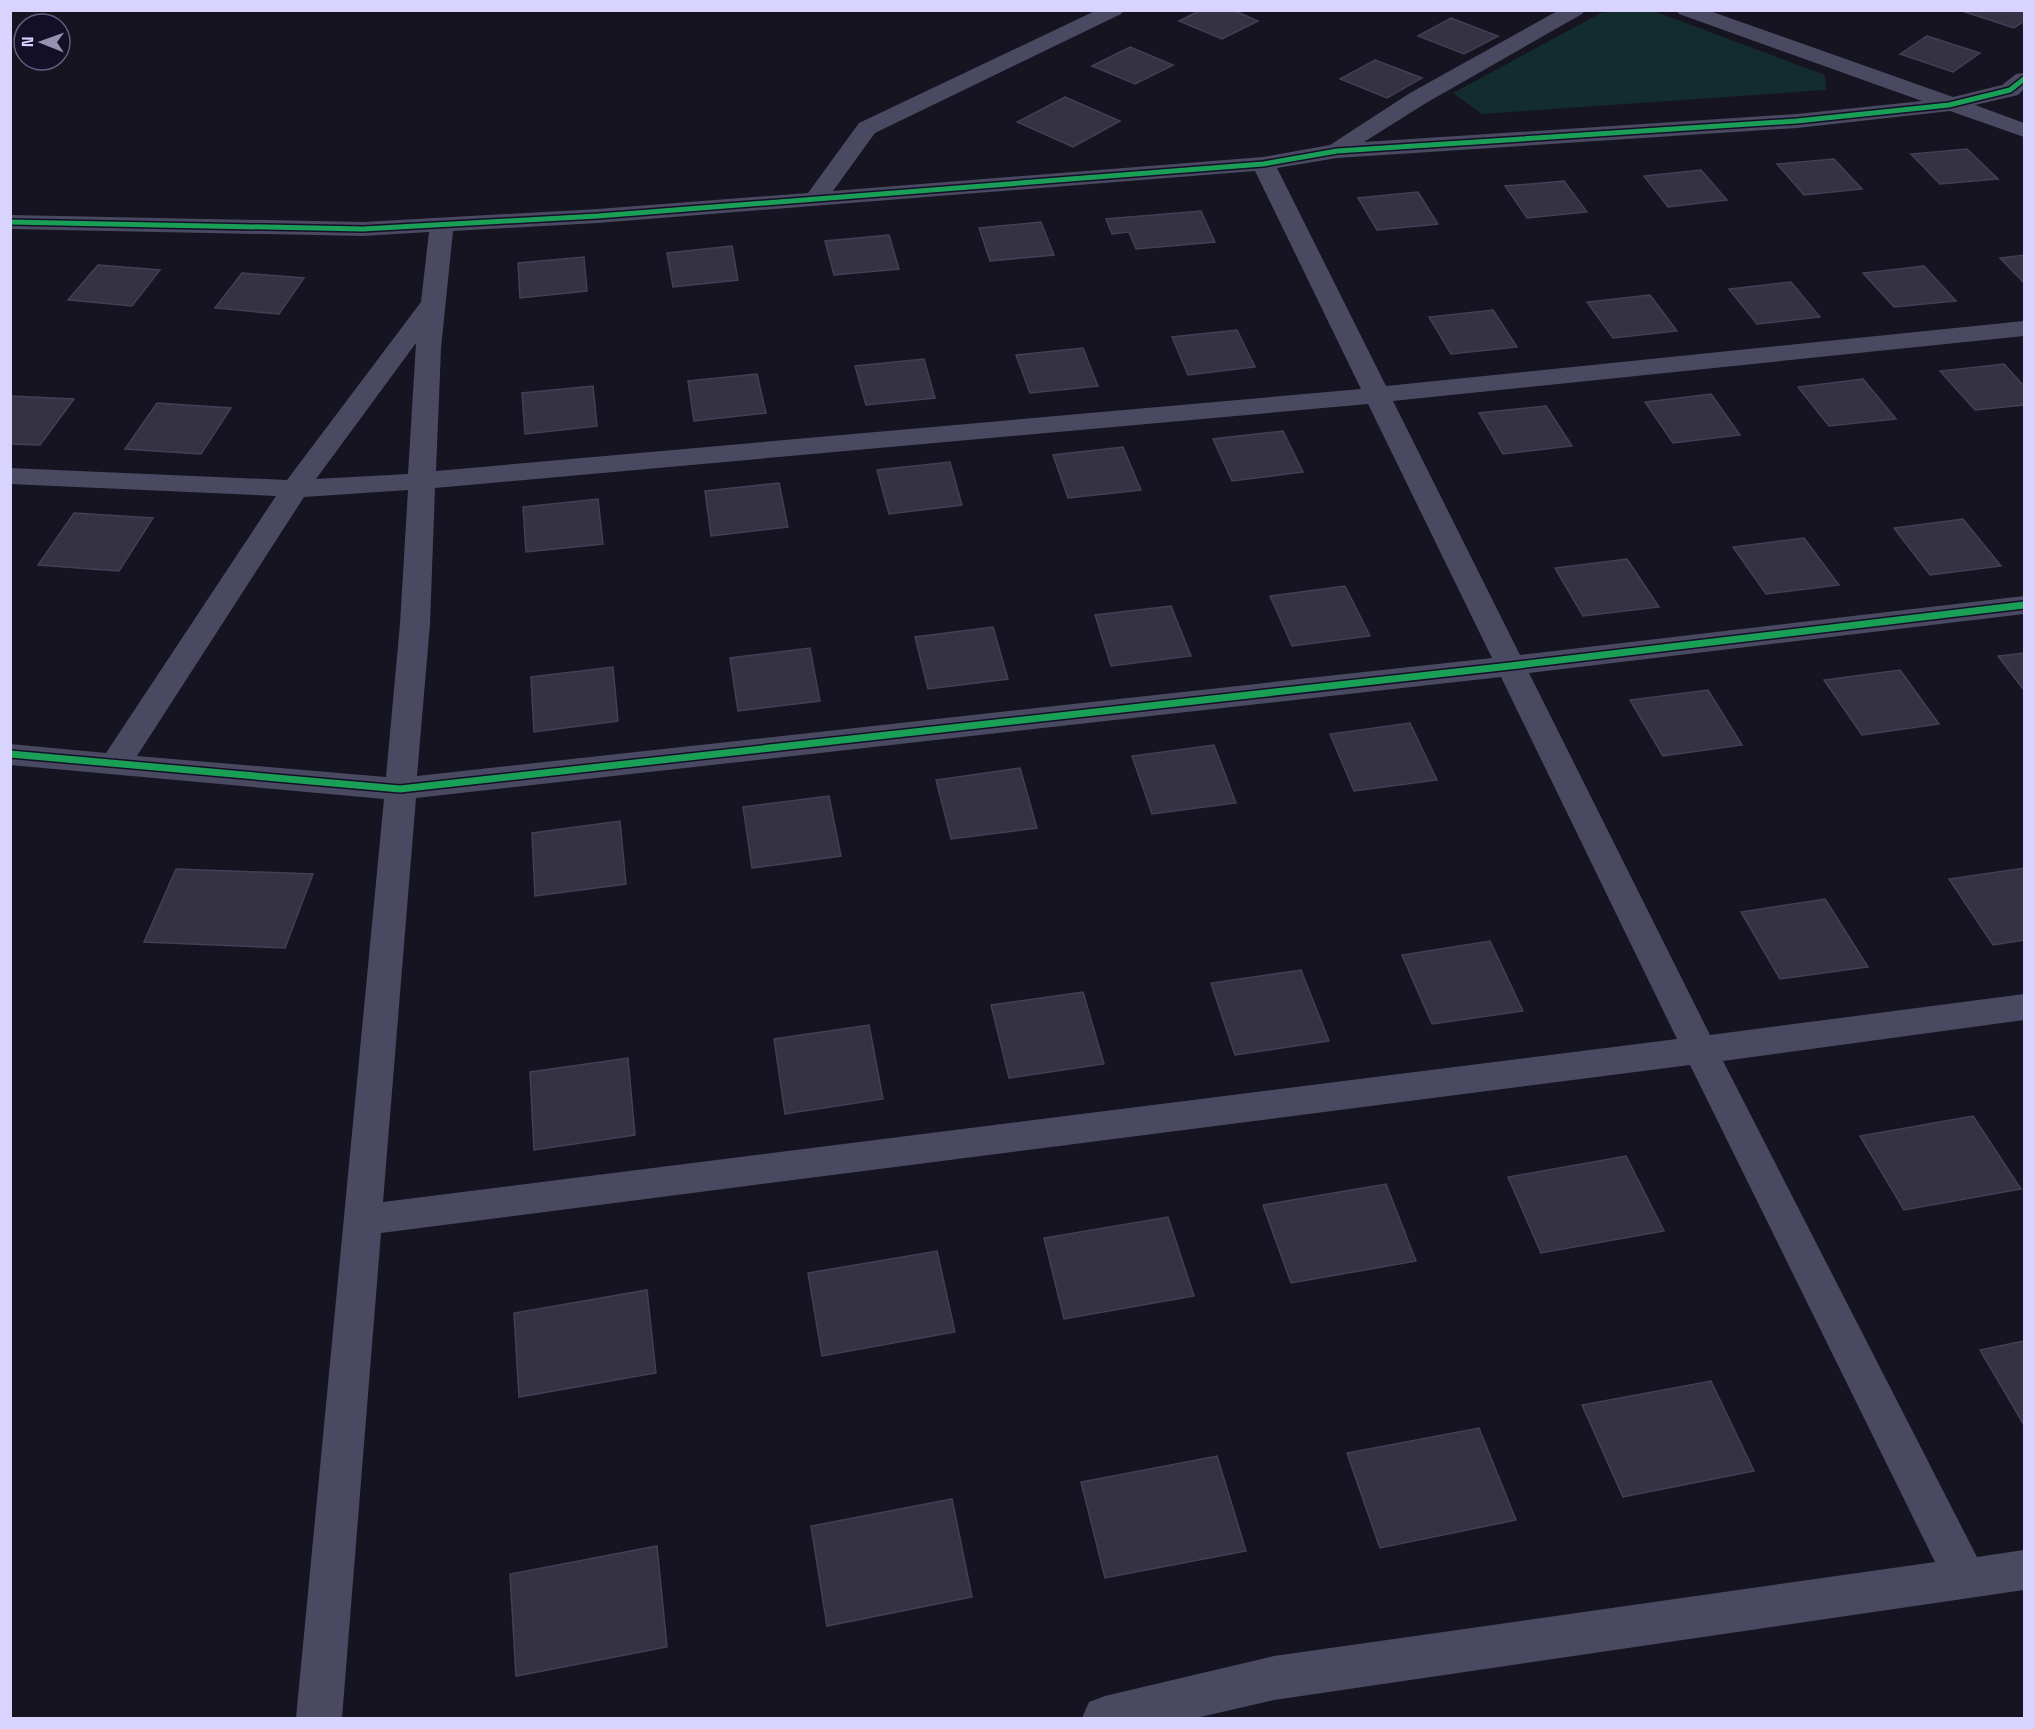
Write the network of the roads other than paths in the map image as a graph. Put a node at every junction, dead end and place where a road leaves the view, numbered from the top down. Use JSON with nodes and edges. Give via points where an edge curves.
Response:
{"nodes":[{"id":1,"x":1114,"y":10,"type":"edge"},
{"id":2,"x":1575,"y":10,"type":"edge"},
{"id":3,"x":1686,"y":10,"type":"edge"},
{"id":4,"x":2025,"y":79,"type":"edge"},
{"id":5,"x":1949,"y":105,"type":"junction"},
{"id":6,"x":2025,"y":130,"type":"edge"},
{"id":7,"x":1337,"y":151,"type":"junction"},
{"id":8,"x":1263,"y":164,"type":"junction"},
{"id":9,"x":815,"y":199,"type":"junction"},
{"id":10,"x":10,"y":222,"type":"edge"},
{"id":11,"x":441,"y":225,"type":"junction"},
{"id":12,"x":433,"y":304,"type":"junction"},
{"id":13,"x":2025,"y":328,"type":"edge"},
{"id":14,"x":1376,"y":395,"type":"junction"},
{"id":15,"x":10,"y":476,"type":"edge"},
{"id":16,"x":421,"y":482,"type":"junction"},
{"id":17,"x":296,"y":489,"type":"junction"},
{"id":18,"x":2025,"y":605,"type":"edge"},
{"id":19,"x":1510,"y":666,"type":"junction"},
{"id":20,"x":10,"y":754,"type":"edge"},
{"id":21,"x":116,"y":765,"type":"junction"},
{"id":22,"x":400,"y":789,"type":"junction"},
{"id":23,"x":2025,"y":1007,"type":"edge"},
{"id":24,"x":1700,"y":1050,"type":"junction"},
{"id":25,"x":363,"y":1220,"type":"junction"},
{"id":26,"x":2025,"y":1570,"type":"edge"},
{"id":27,"x":1965,"y":1578,"type":"junction"},
{"id":28,"x":319,"y":1719,"type":"edge"},
{"id":29,"x":1105,"y":1719,"type":"edge"}],
"edges":[{"from":1,"to":9,"type":"street","via":[[867,128]]},
{"from":2,"to":7,"type":"street","via":[[1418,98]]},
{"from":3,"to":5,"type":"street"},
{"from":4,"to":5,"type":"street","via":[[2010,90]]},
{"from":5,"to":6,"type":"street"},
{"from":5,"to":7,"type":"street","via":[[1797,121]]},
{"from":7,"to":8,"type":"street"},
{"from":8,"to":9,"type":"street"},
{"from":8,"to":14,"type":"street"},
{"from":9,"to":11,"type":"street"},
{"from":10,"to":11,"type":"street","via":[[363,229]]},
{"from":11,"to":12,"type":"street"},
{"from":12,"to":16,"type":"street"},
{"from":12,"to":17,"type":"street"},
{"from":13,"to":14,"type":"street"},
{"from":14,"to":16,"type":"street"},
{"from":14,"to":19,"type":"street"},
{"from":15,"to":17,"type":"street"},
{"from":16,"to":17,"type":"street"},
{"from":16,"to":22,"type":"street","via":[[415,624]]},
{"from":17,"to":21,"type":"street"},
{"from":18,"to":19,"type":"street"},
{"from":19,"to":22,"type":"street"},
{"from":19,"to":24,"type":"street"},
{"from":20,"to":21,"type":"street"},
{"from":21,"to":22,"type":"street"},
{"from":22,"to":25,"type":"street"},
{"from":23,"to":24,"type":"street"},
{"from":24,"to":25,"type":"street"},
{"from":24,"to":27,"type":"street"},
{"from":25,"to":28,"type":"street"},
{"from":26,"to":27,"type":"street"},
{"from":27,"to":29,"type":"street","via":[[1274,1678]]}]}
